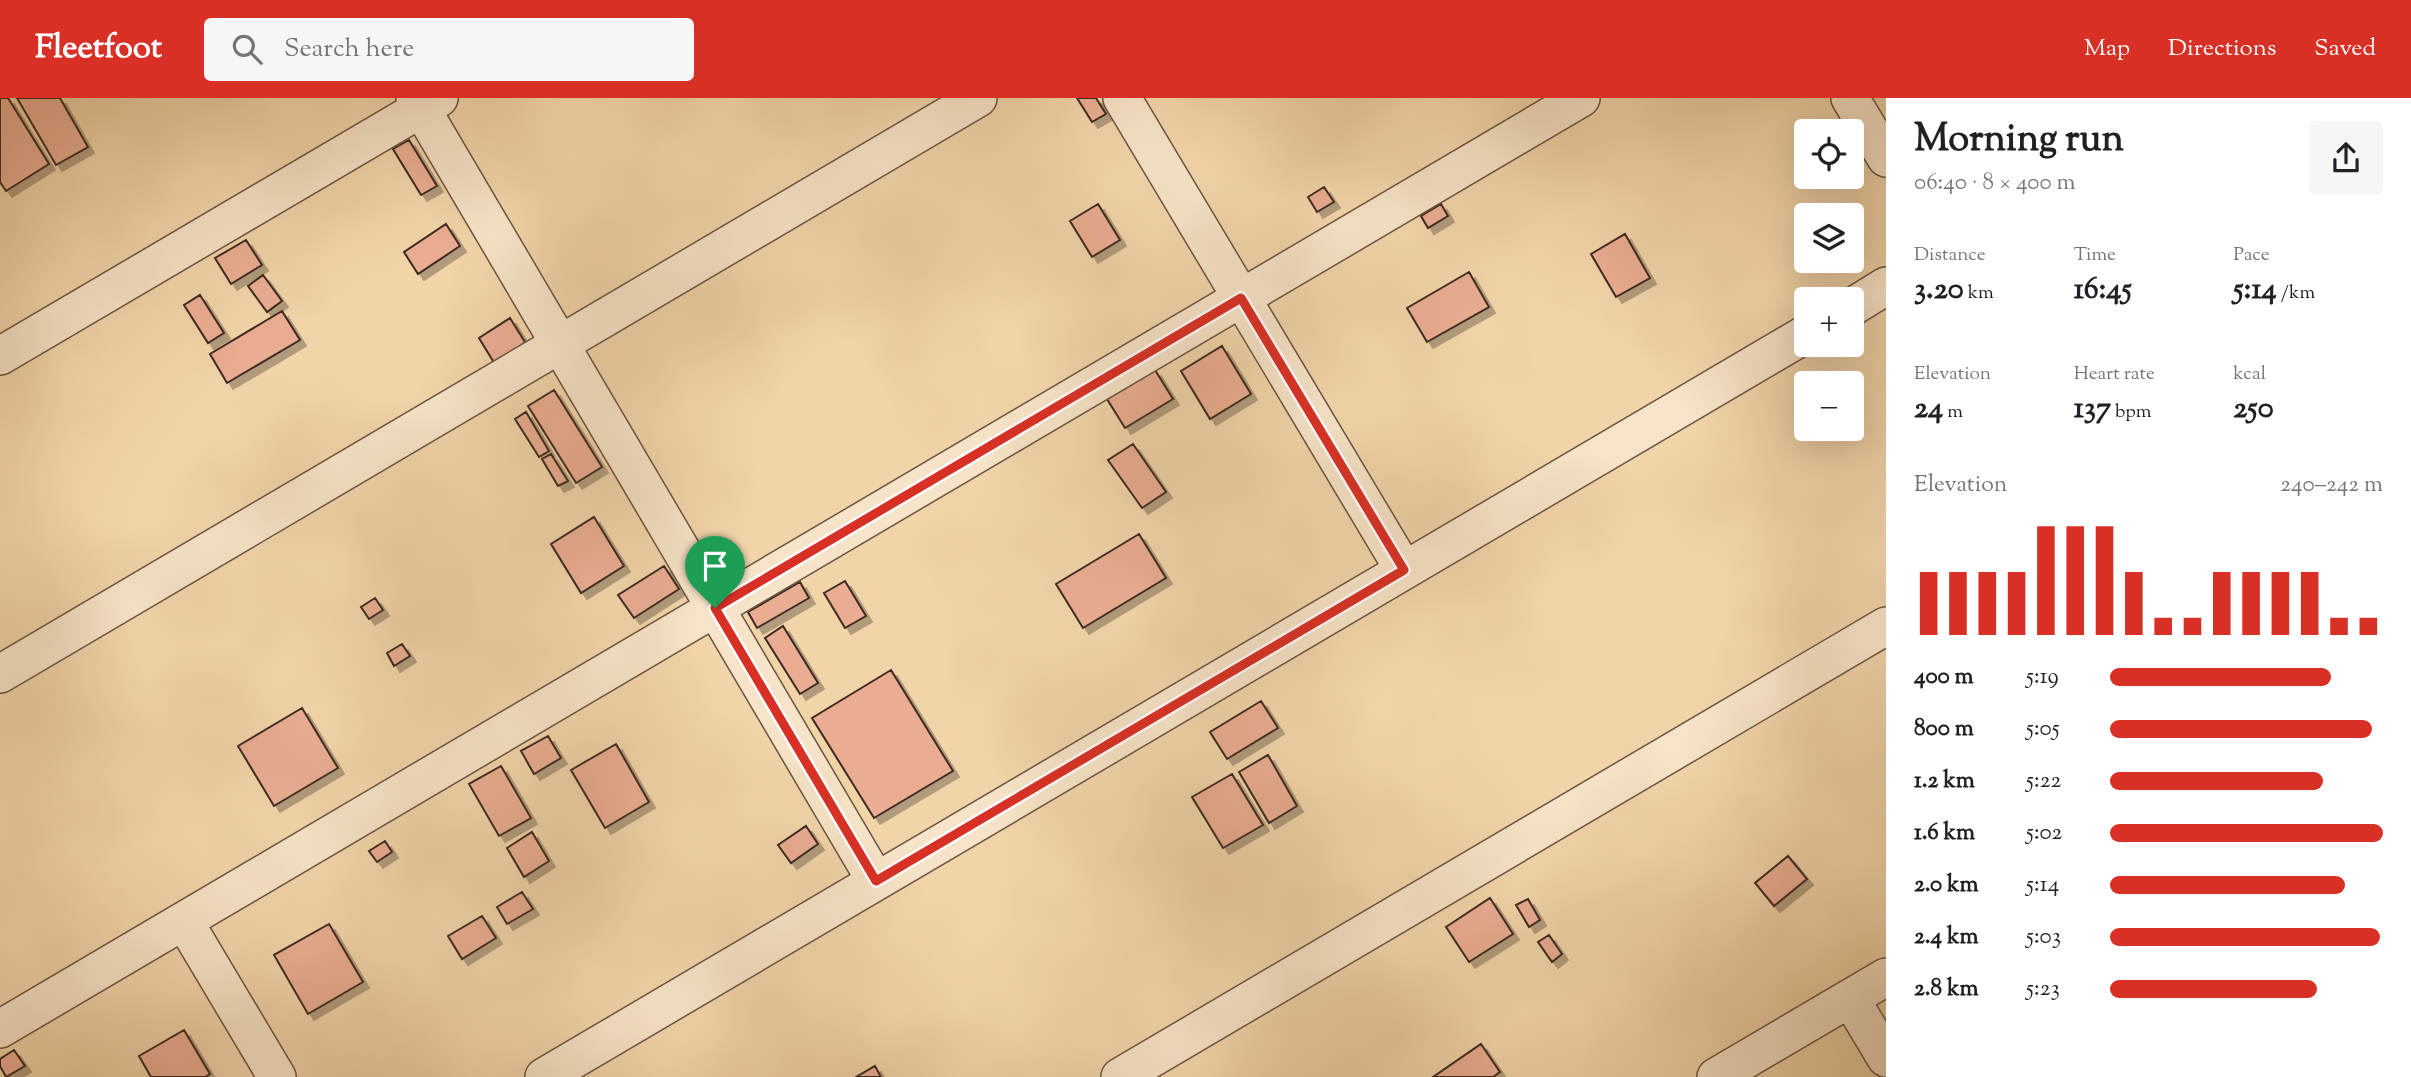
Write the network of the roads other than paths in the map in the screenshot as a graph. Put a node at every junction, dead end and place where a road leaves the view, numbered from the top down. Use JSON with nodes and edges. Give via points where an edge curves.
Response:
{"nodes":[{"id":1,"x":978,"y":98,"type":"edge"},
{"id":2,"x":1122,"y":98,"type":"edge"},
{"id":3,"x":1581,"y":98,"type":"edge"},
{"id":4,"x":1850,"y":98,"type":"edge"},
{"id":5,"x":425,"y":102,"type":"edge"},
{"id":6,"x":1886,"y":158,"type":"edge"},
{"id":7,"x":1886,"y":286,"type":"edge"},
{"id":8,"x":1241,"y":298,"type":"junction"},
{"id":9,"x":1864,"y":300,"type":"edge"},
{"id":10,"x":1794,"y":341,"type":"edge"},
{"id":11,"x":560,"y":344,"type":"junction"},
{"id":12,"x":0,"y":356,"type":"edge"},
{"id":13,"x":1404,"y":570,"type":"junction"},
{"id":14,"x":715,"y":608,"type":"junction"},
{"id":15,"x":1886,"y":626,"type":"edge"},
{"id":16,"x":0,"y":674,"type":"edge"},
{"id":17,"x":876,"y":881,"type":"junction"},
{"id":18,"x":184,"y":921,"type":"junction"},
{"id":19,"x":1886,"y":977,"type":"edge"},
{"id":20,"x":1850,"y":998,"type":"junction"},
{"id":21,"x":0,"y":1029,"type":"edge"},
{"id":22,"x":1886,"y":1058,"type":"edge"},
{"id":23,"x":277,"y":1077,"type":"edge"},
{"id":24,"x":544,"y":1077,"type":"edge"},
{"id":25,"x":1120,"y":1077,"type":"edge"},
{"id":26,"x":1716,"y":1077,"type":"edge"}],
"edges":[{"from":1,"to":11,"type":"street"},
{"from":2,"to":8,"type":"street"},
{"from":3,"to":8,"type":"street"},
{"from":4,"to":6,"type":"street"},
{"from":5,"to":11,"type":"street"},
{"from":5,"to":12,"type":"street"},
{"from":7,"to":9,"type":"street"},
{"from":8,"to":13,"type":"street"},
{"from":8,"to":14,"type":"street"},
{"from":10,"to":13,"type":"street"},
{"from":11,"to":14,"type":"street"},
{"from":11,"to":16,"type":"street"},
{"from":13,"to":17,"type":"street"},
{"from":14,"to":17,"type":"street"},
{"from":14,"to":18,"type":"street"},
{"from":15,"to":25,"type":"street"},
{"from":17,"to":24,"type":"street"},
{"from":18,"to":21,"type":"street"},
{"from":18,"to":23,"type":"street"},
{"from":19,"to":20,"type":"street"},
{"from":20,"to":22,"type":"street"},
{"from":20,"to":26,"type":"street"}]}
